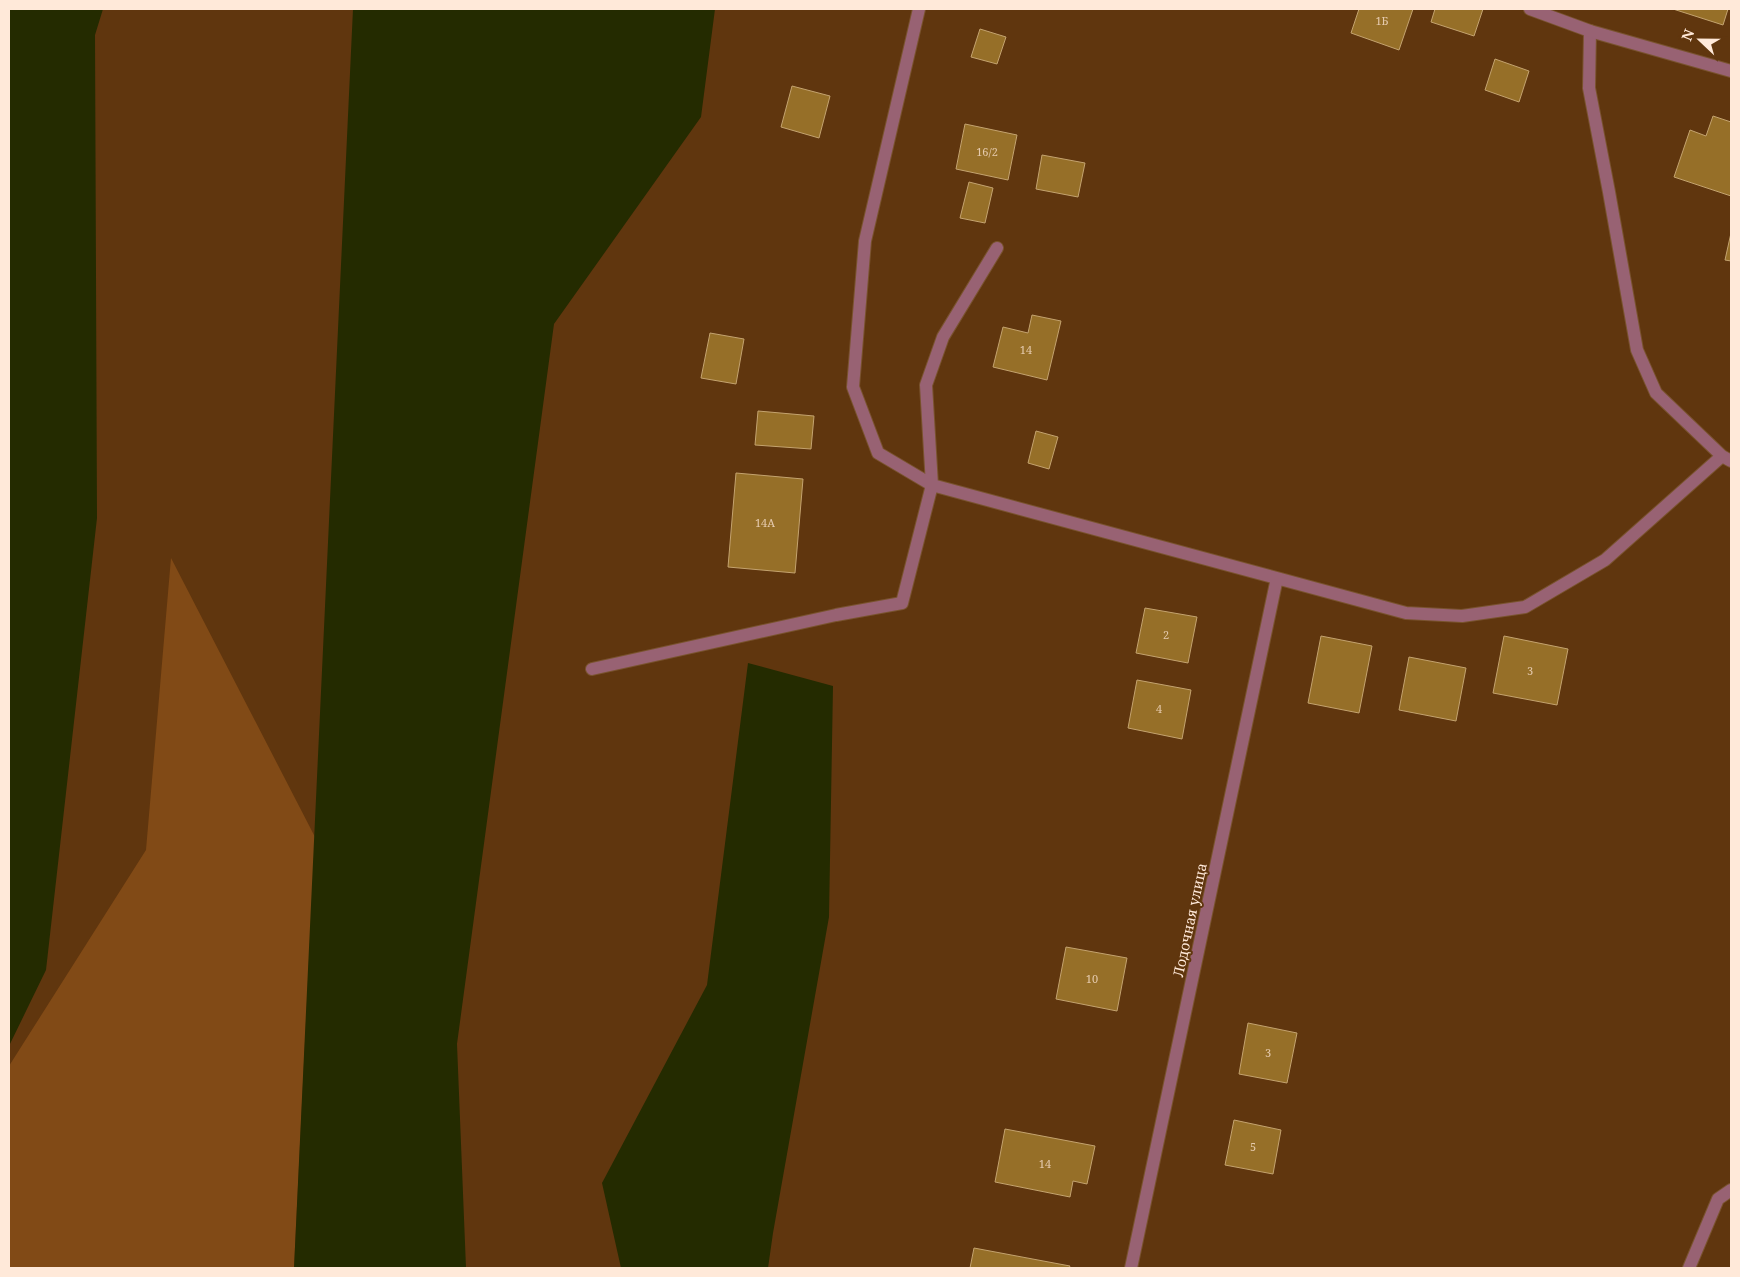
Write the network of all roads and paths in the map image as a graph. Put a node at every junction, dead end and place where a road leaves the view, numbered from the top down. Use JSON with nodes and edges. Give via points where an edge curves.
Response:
{"nodes":[{"id":1,"x":919,"y":9,"type":"edge"},
{"id":2,"x":1530,"y":9,"type":"edge"},
{"id":3,"x":1590,"y":31,"type":"junction"},
{"id":4,"x":1731,"y":71,"type":"edge"},
{"id":5,"x":997,"y":248,"type":"dead end"},
{"id":6,"x":1727,"y":459,"type":"edge"},
{"id":7,"x":932,"y":485,"type":"junction"},
{"id":8,"x":1277,"y":578,"type":"junction"},
{"id":9,"x":592,"y":669,"type":"dead end"},
{"id":10,"x":1731,"y":1190,"type":"edge"},
{"id":11,"x":1131,"y":1268,"type":"edge"},
{"id":12,"x":1689,"y":1268,"type":"edge"}],
"edges":[{"from":1,"to":7,"type":"street","via":[[865,241],[853,386],[878,453]]},
{"from":2,"to":3,"type":"street"},
{"from":3,"to":4,"type":"street"},
{"from":3,"to":6,"type":"street","via":[[1589,88],[1637,350],[1656,393]]},
{"from":5,"to":7,"type":"street","via":[[943,337],[926,385]]},
{"from":6,"to":8,"type":"street","via":[[1605,560],[1525,607],[1462,616],[1406,613]]},
{"from":7,"to":8,"type":"street"},
{"from":7,"to":9,"type":"street","via":[[902,603]]},
{"from":8,"to":11,"type":"street","name":"Лодочная улица"},
{"from":10,"to":12,"type":"street","via":[[1718,1198]]}]}
